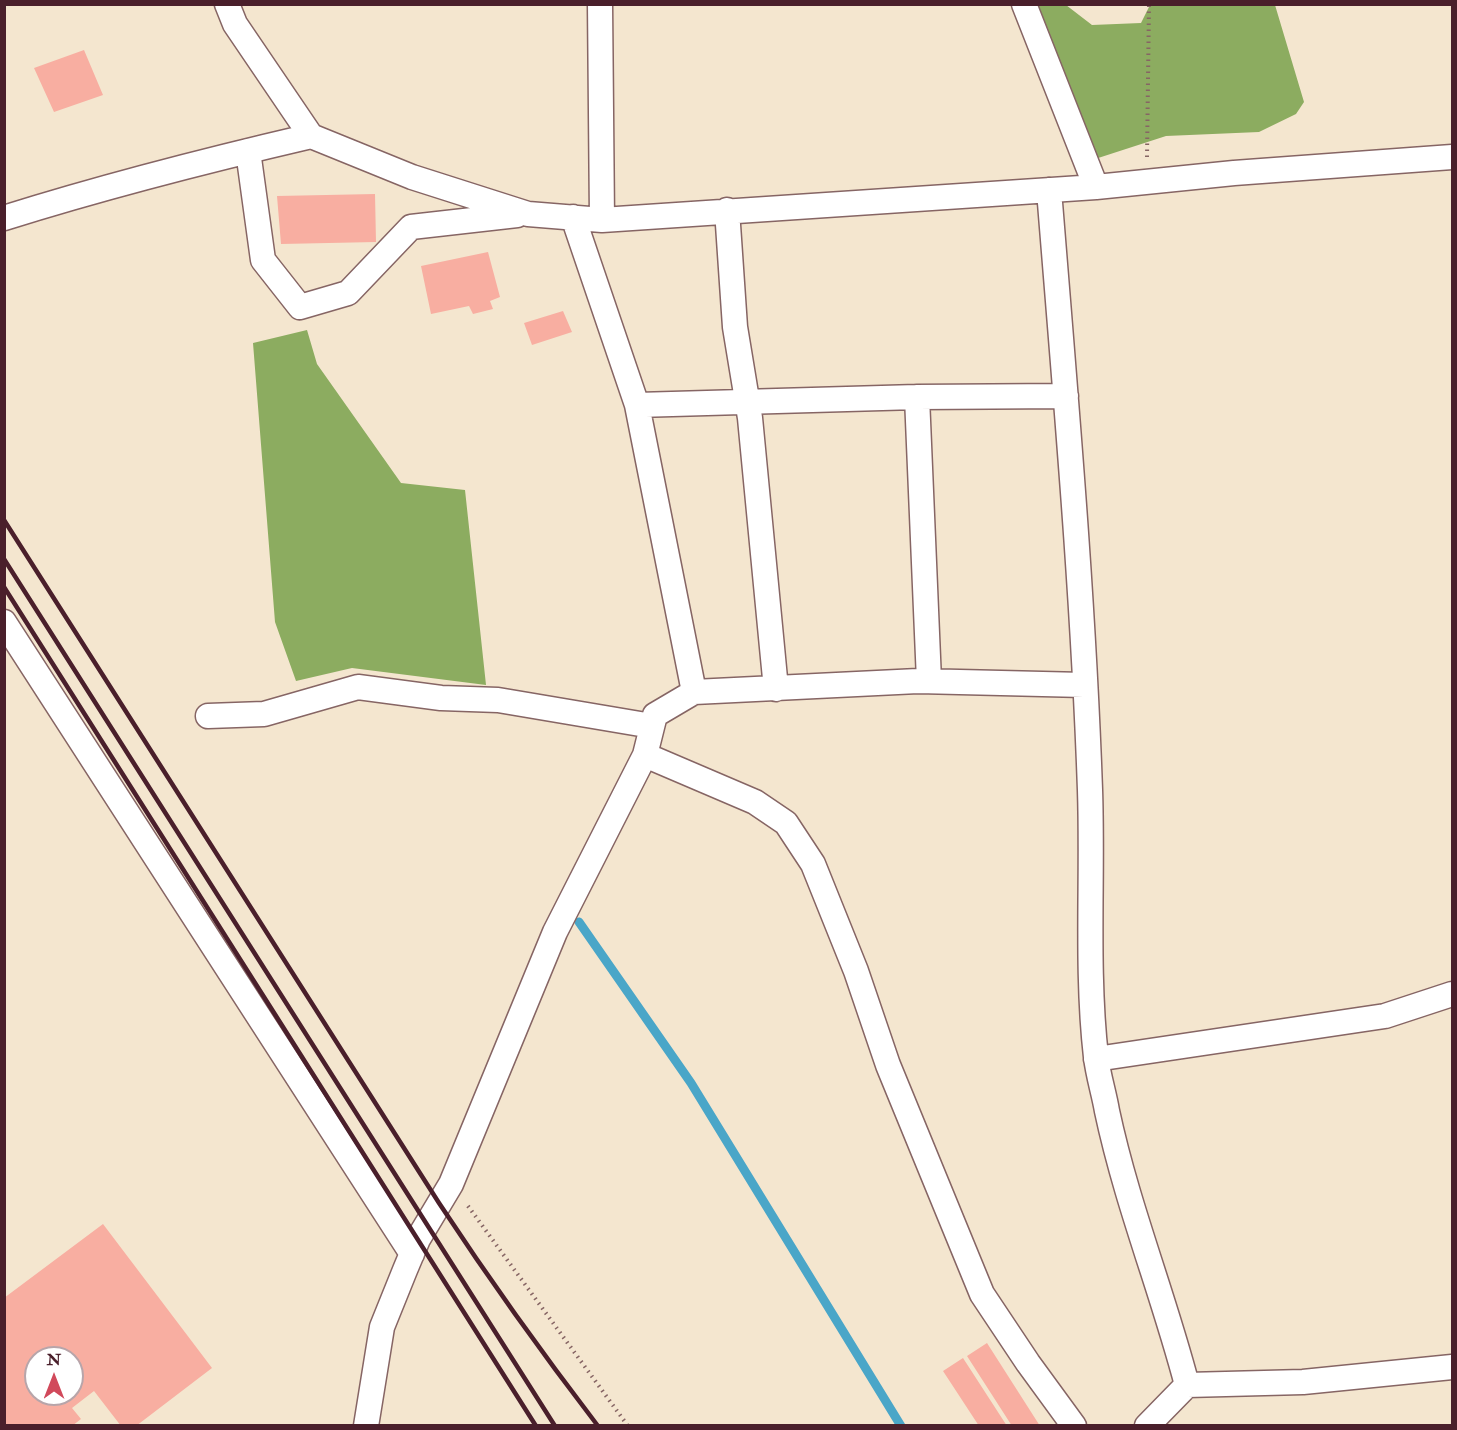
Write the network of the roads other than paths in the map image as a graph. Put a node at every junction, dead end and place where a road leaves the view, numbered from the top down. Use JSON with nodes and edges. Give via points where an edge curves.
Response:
{"nodes":[{"id":1,"x":227,"y":4,"type":"edge"},
{"id":2,"x":600,"y":4,"type":"edge"},
{"id":3,"x":1024,"y":4,"type":"edge"},
{"id":4,"x":311,"y":136,"type":"junction"},
{"id":5,"x":248,"y":151,"type":"junction"},
{"id":6,"x":1452,"y":157,"type":"edge"},
{"id":7,"x":1096,"y":187,"type":"junction"},
{"id":8,"x":1049,"y":190,"type":"junction"},
{"id":9,"x":728,"y":210,"type":"junction"},
{"id":10,"x":528,"y":214,"type":"junction"},
{"id":11,"x":573,"y":217,"type":"junction"},
{"id":12,"x":4,"y":218,"type":"edge"},
{"id":13,"x":602,"y":220,"type":"junction"},
{"id":14,"x":1066,"y":396,"type":"junction"},
{"id":15,"x":917,"y":397,"type":"junction"},
{"id":16,"x":748,"y":403,"type":"junction"},
{"id":17,"x":637,"y":405,"type":"junction"},
{"id":18,"x":4,"y":622,"type":"edge"},
{"id":19,"x":929,"y":681,"type":"junction"},
{"id":20,"x":1084,"y":685,"type":"junction"},
{"id":21,"x":776,"y":689,"type":"junction"},
{"id":22,"x":694,"y":692,"type":"junction"},
{"id":23,"x":208,"y":716,"type":"dead end"},
{"id":24,"x":652,"y":726,"type":"junction"},
{"id":25,"x":645,"y":755,"type":"junction"},
{"id":26,"x":1452,"y":994,"type":"edge"},
{"id":27,"x":1096,"y":1059,"type":"junction"},
{"id":28,"x":412,"y":1254,"type":"junction"},
{"id":29,"x":1452,"y":1367,"type":"edge"},
{"id":30,"x":1187,"y":1385,"type":"junction"},
{"id":31,"x":366,"y":1425,"type":"edge"},
{"id":32,"x":1074,"y":1425,"type":"edge"},
{"id":33,"x":1147,"y":1425,"type":"edge"}],
"edges":[{"from":1,"to":4,"type":"street","via":[[235,24]]},
{"from":2,"to":13,"type":"street"},
{"from":3,"to":7,"type":"street"},
{"from":4,"to":5,"type":"street"},
{"from":4,"to":10,"type":"street","via":[[412,177]]},
{"from":5,"to":10,"type":"street","via":[[263,260],[300,307],[348,293],[411,227]]},
{"from":5,"to":12,"type":"street","via":[[92,190]]},
{"from":6,"to":7,"type":"street"},
{"from":7,"to":8,"type":"street"},
{"from":8,"to":9,"type":"street"},
{"from":8,"to":14,"type":"street"},
{"from":9,"to":13,"type":"street"},
{"from":9,"to":16,"type":"street","via":[[735,327]]},
{"from":10,"to":11,"type":"street"},
{"from":11,"to":13,"type":"street"},
{"from":11,"to":17,"type":"street"},
{"from":14,"to":15,"type":"street"},
{"from":14,"to":20,"type":"street"},
{"from":15,"to":16,"type":"street"},
{"from":15,"to":19,"type":"street"},
{"from":16,"to":17,"type":"street"},
{"from":16,"to":21,"type":"street"},
{"from":17,"to":22,"type":"street"},
{"from":18,"to":28,"type":"street"},
{"from":19,"to":20,"type":"street"},
{"from":19,"to":21,"type":"street"},
{"from":20,"to":27,"type":"street"},
{"from":21,"to":22,"type":"street"},
{"from":22,"to":24,"type":"street","via":[[655,715]]},
{"from":23,"to":24,"type":"street","via":[[264,714],[358,687],[441,698],[498,700]]},
{"from":24,"to":25,"type":"street"},
{"from":25,"to":28,"type":"street","via":[[555,932],[451,1184]]},
{"from":25,"to":32,"type":"street","via":[[755,802],[786,822],[813,864],[856,970],[888,1065],[982,1294]]},
{"from":26,"to":27,"type":"street","via":[[1385,1016]]},
{"from":27,"to":30,"type":"street","via":[[1131,1205]]},
{"from":28,"to":31,"type":"street","via":[[382,1327]]},
{"from":29,"to":30,"type":"street","via":[[1303,1382]]},
{"from":30,"to":33,"type":"street"}]}
